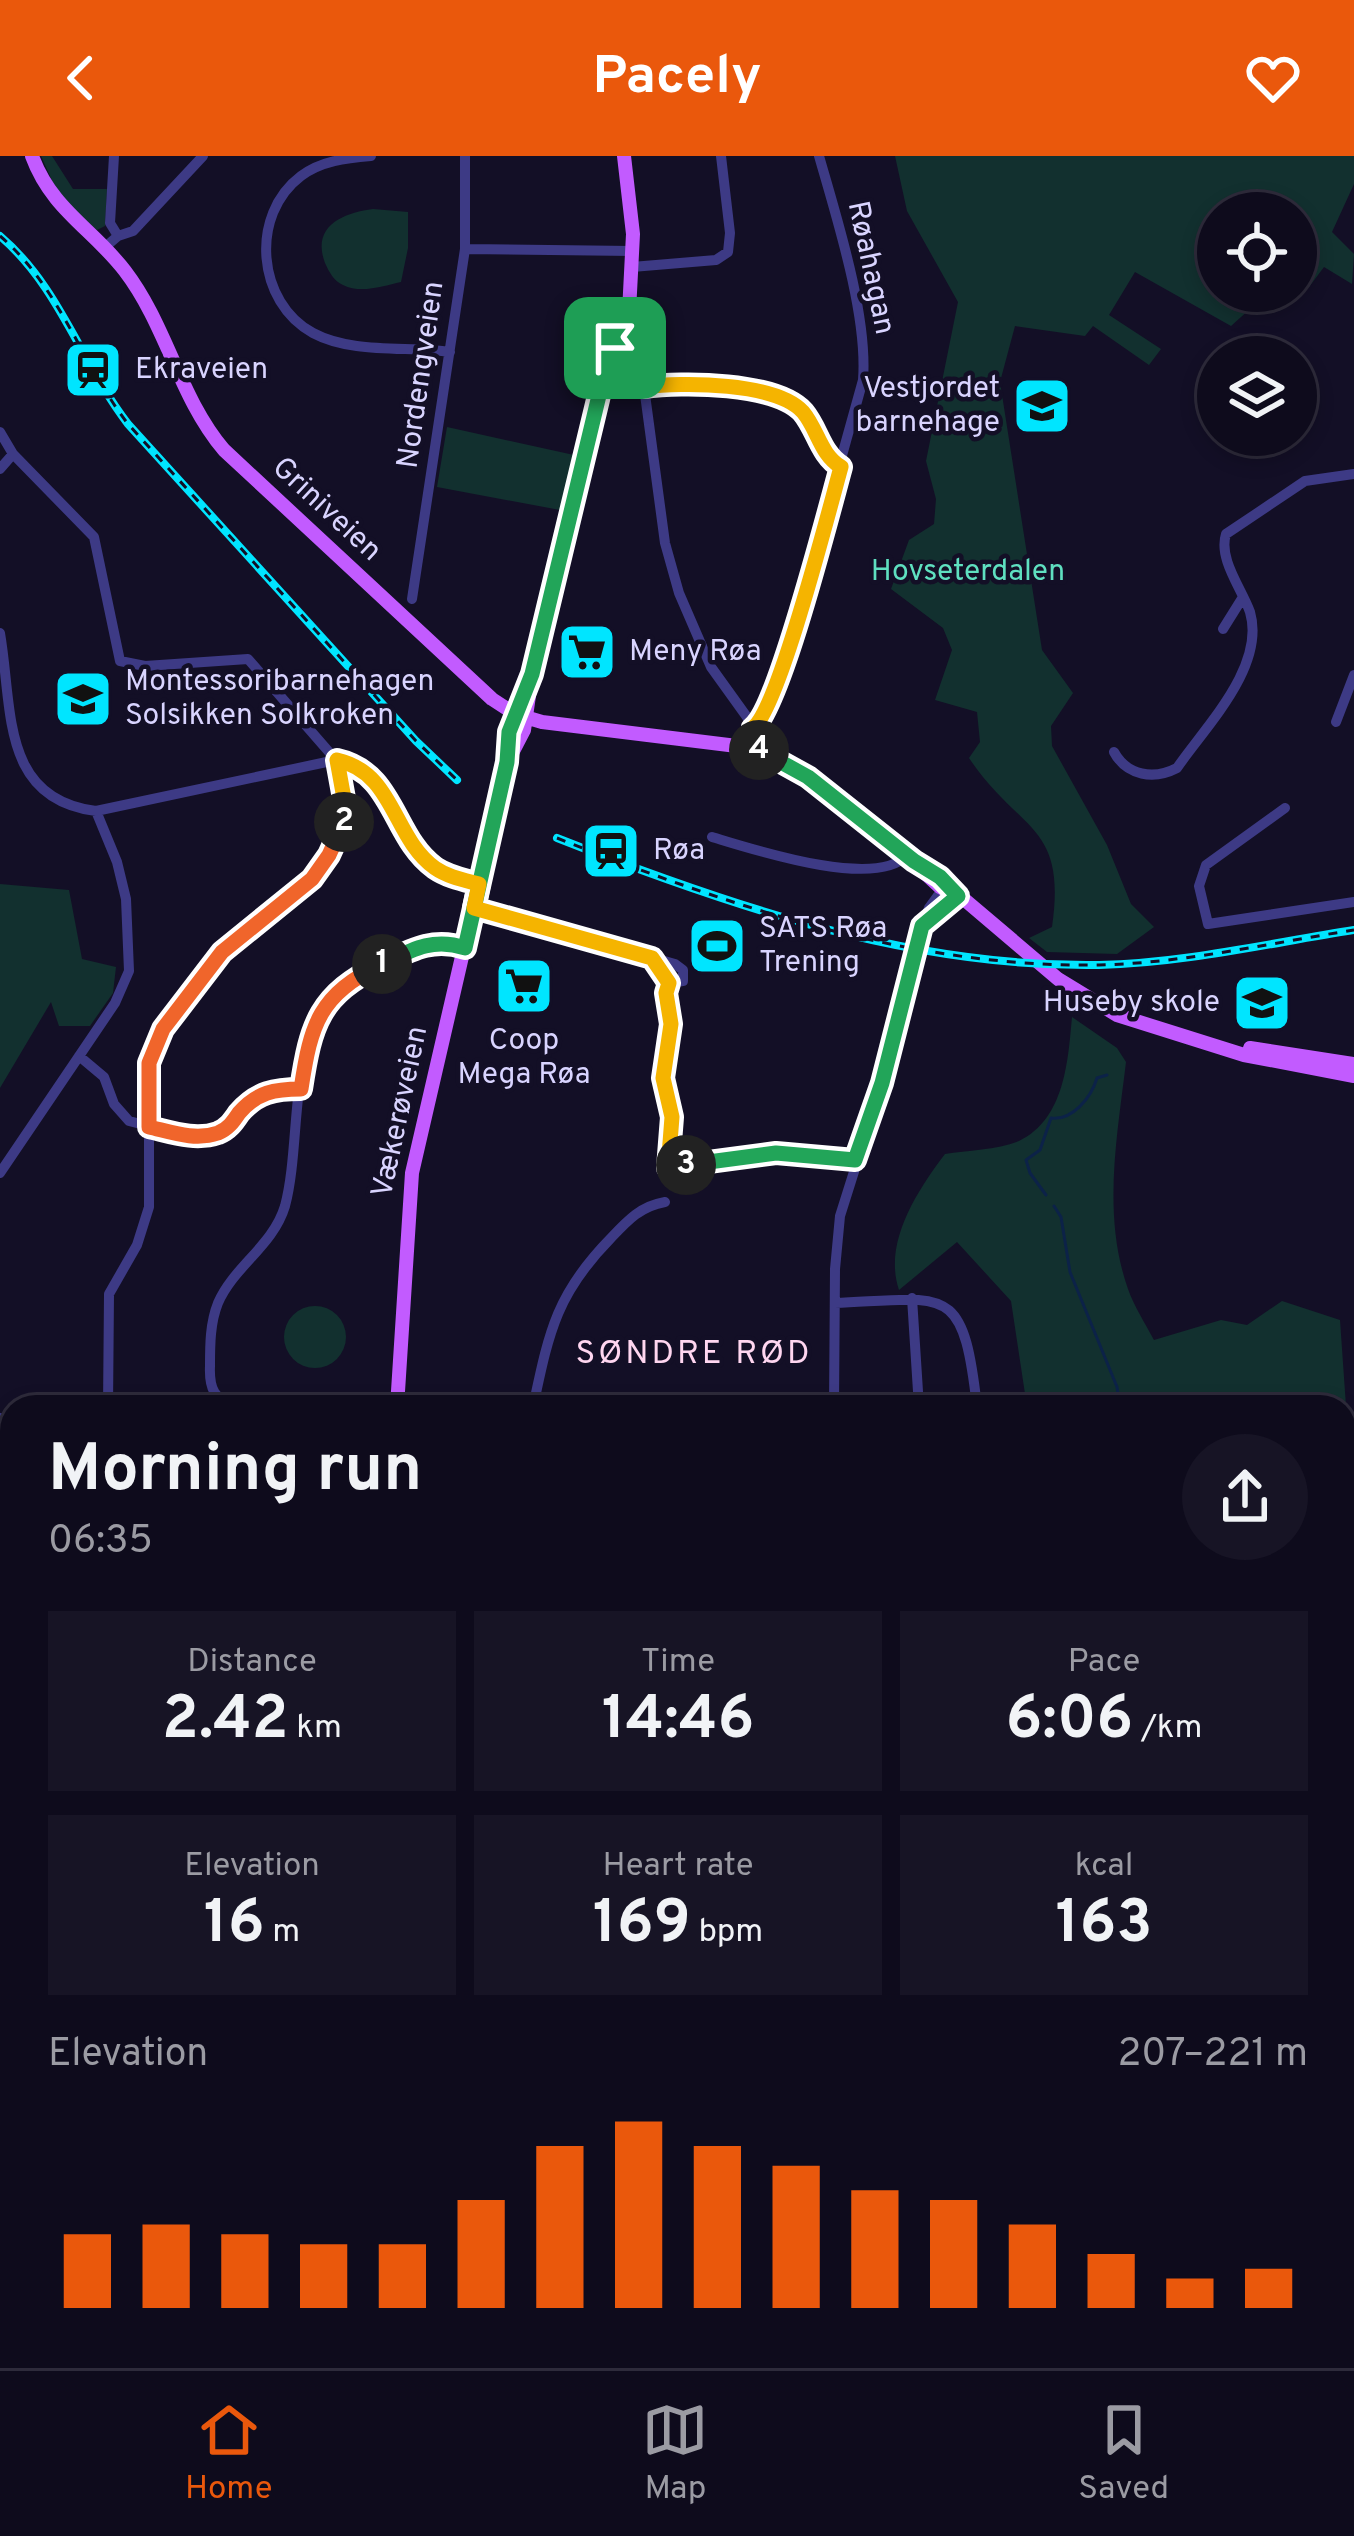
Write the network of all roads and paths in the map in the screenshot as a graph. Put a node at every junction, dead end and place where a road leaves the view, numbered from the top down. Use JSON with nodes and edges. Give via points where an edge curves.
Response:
{"nodes":[{"id":1,"x":32,"y":156,"type":"edge"},
{"id":2,"x":114,"y":156,"type":"edge"},
{"id":3,"x":203,"y":156,"type":"edge"},
{"id":4,"x":370,"y":156,"type":"edge"},
{"id":5,"x":464,"y":156,"type":"edge"},
{"id":6,"x":624,"y":156,"type":"edge"},
{"id":7,"x":721,"y":156,"type":"edge"},
{"id":8,"x":819,"y":156,"type":"edge"},
{"id":9,"x":118,"y":236,"type":"junction"},
{"id":10,"x":104,"y":248,"type":"junction"},
{"id":11,"x":465,"y":249,"type":"junction"},
{"id":12,"x":632,"y":260,"type":"junction"},
{"id":13,"x":626,"y":346,"type":"junction"},
{"id":14,"x":450,"y":352,"type":"junction"},
{"id":15,"x":622,"y":368,"type":"junction"},
{"id":16,"x":644,"y":387,"type":"junction"},
{"id":17,"x":0,"y":432,"type":"edge"},
{"id":18,"x":13,"y":454,"type":"junction"},
{"id":19,"x":841,"y":467,"type":"junction"},
{"id":20,"x":0,"y":469,"type":"edge"},
{"id":21,"x":1354,"y":474,"type":"edge"},
{"id":22,"x":1243,"y":597,"type":"junction"},
{"id":23,"x":412,"y":599,"type":"dead end"},
{"id":24,"x":1223,"y":629,"type":"dead end"},
{"id":25,"x":0,"y":633,"type":"edge"},
{"id":26,"x":1354,"y":675,"type":"edge"},
{"id":27,"x":521,"y":717,"type":"junction"},
{"id":28,"x":1336,"y":722,"type":"dead end"},
{"id":29,"x":751,"y":727,"type":"junction"},
{"id":30,"x":755,"y":751,"type":"junction"},
{"id":31,"x":1114,"y":752,"type":"dead end"},
{"id":32,"x":337,"y":760,"type":"junction"},
{"id":33,"x":1285,"y":808,"type":"dead end"},
{"id":34,"x":96,"y":811,"type":"junction"},
{"id":35,"x":712,"y":837,"type":"dead end"},
{"id":36,"x":911,"y":858,"type":"junction"},
{"id":37,"x":479,"y":884,"type":"junction"},
{"id":38,"x":949,"y":889,"type":"junction"},
{"id":39,"x":1354,"y":902,"type":"edge"},
{"id":40,"x":474,"y":908,"type":"junction"},
{"id":41,"x":465,"y":948,"type":"junction"},
{"id":42,"x":652,"y":958,"type":"junction"},
{"id":43,"x":669,"y":983,"type":"junction"},
{"id":44,"x":1185,"y":1039,"type":"junction"},
{"id":45,"x":79,"y":1056,"type":"junction"},
{"id":46,"x":1354,"y":1064,"type":"edge"},
{"id":47,"x":1354,"y":1076,"type":"edge"},
{"id":48,"x":301,"y":1089,"type":"junction"},
{"id":49,"x":149,"y":1127,"type":"junction"},
{"id":50,"x":855,"y":1160,"type":"junction"},
{"id":51,"x":0,"y":1173,"type":"edge"},
{"id":52,"x":665,"y":1202,"type":"dead end"},
{"id":53,"x":912,"y":1298,"type":"junction"},
{"id":54,"x":835,"y":1303,"type":"junction"},
{"id":55,"x":108,"y":1395,"type":"edge"},
{"id":56,"x":217,"y":1395,"type":"edge"},
{"id":57,"x":399,"y":1395,"type":"edge"},
{"id":58,"x":536,"y":1395,"type":"edge"},
{"id":59,"x":834,"y":1395,"type":"edge"},
{"id":60,"x":919,"y":1395,"type":"edge"},
{"id":61,"x":976,"y":1395,"type":"edge"}],
"edges":[{"from":1,"to":10,"type":"main road","name":"Griniveien","via":[[55,201]]},
{"from":2,"to":9,"type":"street","via":[[110,223]]},
{"from":3,"to":9,"type":"street","via":[[134,231]]},
{"from":4,"to":14,"type":"street","via":[[321,165],[281,197],[266,248],[276,294],[294,319],[325,338]]},
{"from":5,"to":11,"type":"street","name":"Nordengveien"},
{"from":6,"to":12,"type":"main road"},
{"from":7,"to":12,"type":"street","via":[[730,233],[724,257]]},
{"from":8,"to":19,"type":"street","name":"Røahagan","via":[[864,348]]},
{"from":9,"to":10,"type":"street"},
{"from":10,"to":27,"type":"main road","name":"Griniveien","via":[[140,295],[224,451],[469,680]]},
{"from":11,"to":12,"type":"street"},
{"from":11,"to":14,"type":"street","name":"Nordengveien"},
{"from":12,"to":13,"type":"main road"},
{"from":13,"to":15,"type":"main road","name":"Vækerøveien"},
{"from":13,"to":15,"type":"main road","via":[[639,357]]},
{"from":14,"to":23,"type":"street","name":"Nordengveien"},
{"from":15,"to":16,"type":"street"},
{"from":15,"to":27,"type":"main road","name":"Vækerøveien","via":[[601,394]]},
{"from":16,"to":19,"type":"street","via":[[783,398],[807,417]]},
{"from":16,"to":29,"type":"street","via":[[670,567],[698,641]]},
{"from":17,"to":18,"type":"street"},
{"from":18,"to":20,"type":"street"},
{"from":18,"to":32,"type":"street","via":[[94,537],[120,661],[248,658]]},
{"from":19,"to":29,"type":"street","name":"Røahagan","via":[[786,657],[765,717]]},
{"from":21,"to":22,"type":"street","via":[[1305,481],[1226,534]]},
{"from":22,"to":24,"type":"street"},
{"from":22,"to":31,"type":"street","via":[[1251,617],[1244,670],[1177,768],[1141,774]]},
{"from":25,"to":34,"type":"street","via":[[25,772],[65,806]]},
{"from":26,"to":28,"type":"street"},
{"from":27,"to":30,"type":"main road","name":"Griniveien"},
{"from":27,"to":37,"type":"main road","name":"Vækerøveien"},
{"from":29,"to":30,"type":"street"},
{"from":30,"to":36,"type":"main road","via":[[808,777]]},
{"from":32,"to":34,"type":"street"},
{"from":32,"to":37,"type":"street","via":[[382,787],[431,865]]},
{"from":32,"to":49,"type":"street","via":[[345,812],[339,837],[303,888],[222,952],[163,1029],[149,1063]]},
{"from":33,"to":39,"type":"street","via":[[1203,870],[1208,924]]},
{"from":34,"to":45,"type":"street","via":[[118,862],[131,949],[116,1004]]},
{"from":35,"to":36,"type":"street","via":[[850,868]]},
{"from":36,"to":38,"type":"main road"},
{"from":37,"to":40,"type":"main road","name":"Vækerøveien"},
{"from":38,"to":44,"type":"main road","via":[[1095,1004]]},
{"from":38,"to":50,"type":"street","via":[[925,921]]},
{"from":40,"to":41,"type":"main road","name":"Vækerøveien"},
{"from":40,"to":42,"type":"street"},
{"from":41,"to":48,"type":"street","via":[[426,944],[338,990],[311,1032]]},
{"from":41,"to":57,"type":"main road","name":"Vækerøveien","via":[[412,1173]]},
{"from":42,"to":43,"type":"street"},
{"from":42,"to":43,"type":"street","via":[[683,970],[683,981]]},
{"from":43,"to":50,"type":"street","via":[[668,1168],[776,1153]]},
{"from":44,"to":46,"type":"main road"},
{"from":44,"to":47,"type":"main road"},
{"from":45,"to":49,"type":"street","via":[[104,1077],[120,1113]]},
{"from":45,"to":51,"type":"street"},
{"from":48,"to":49,"type":"street","via":[[264,1093],[214,1134]]},
{"from":48,"to":56,"type":"street","via":[[281,1216],[214,1317],[210,1384]]},
{"from":49,"to":55,"type":"street","via":[[147,1220],[108,1304]]},
{"from":50,"to":54,"type":"street","via":[[838,1228]]},
{"from":52,"to":58,"type":"street","via":[[635,1214],[574,1279],[553,1323]]},
{"from":53,"to":54,"type":"street"},
{"from":53,"to":60,"type":"street"},
{"from":53,"to":61,"type":"street","via":[[941,1305],[960,1322]]},
{"from":54,"to":59,"type":"street"}]}
